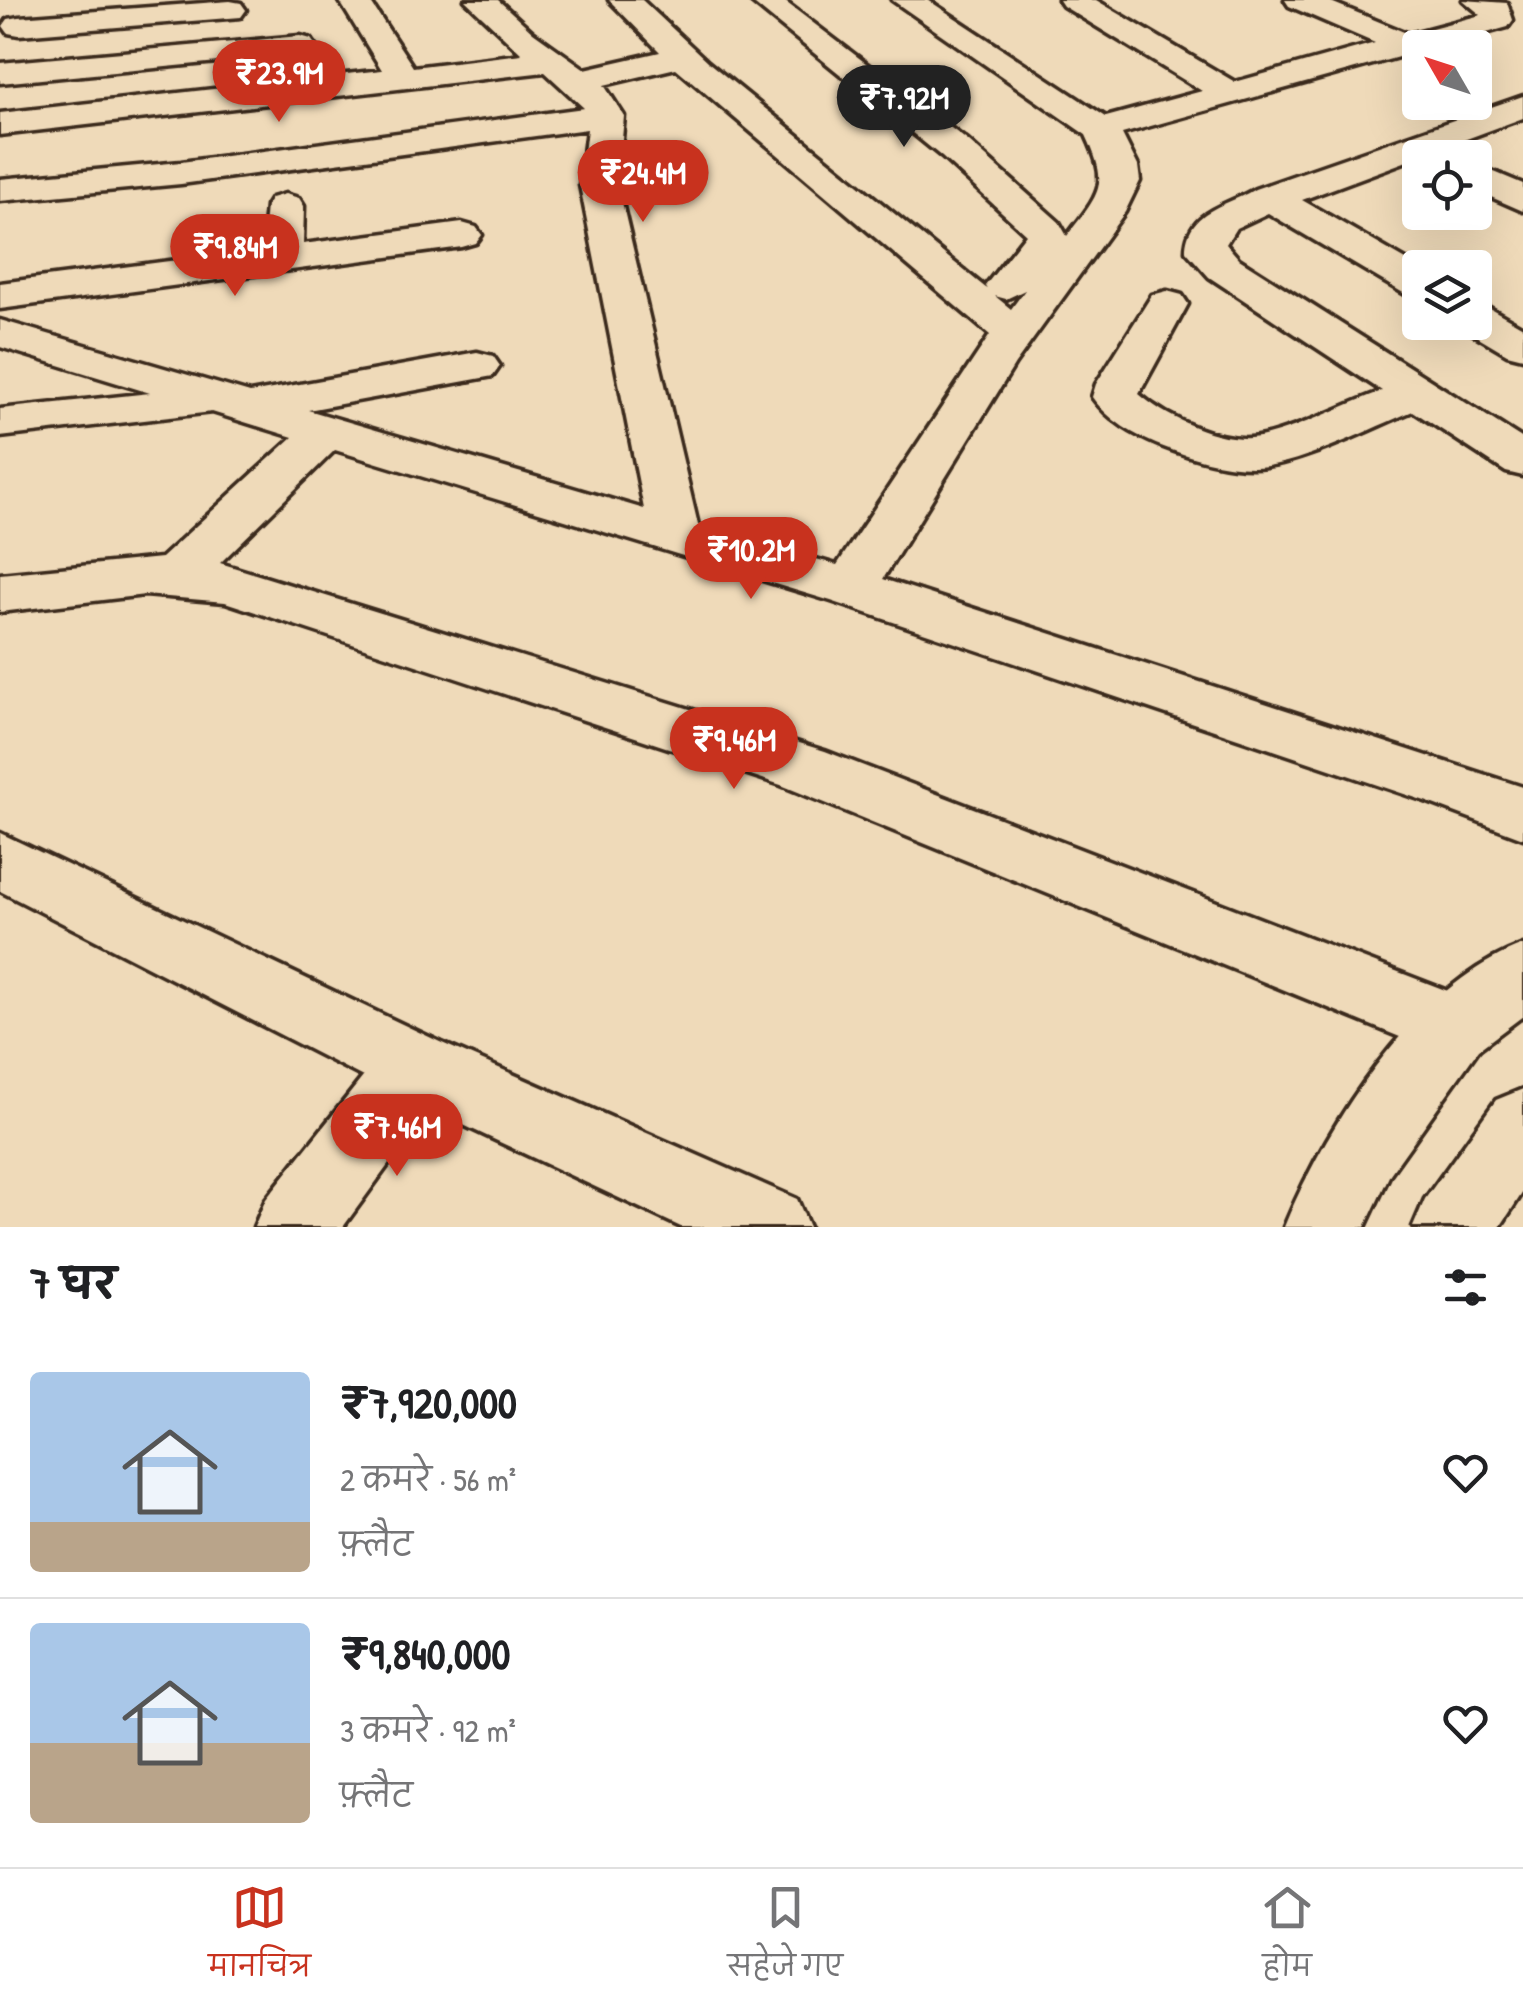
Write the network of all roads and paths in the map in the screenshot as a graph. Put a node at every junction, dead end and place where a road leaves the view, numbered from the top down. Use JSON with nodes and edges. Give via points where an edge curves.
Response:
{"nodes":[{"id":1,"x":80,"y":0,"type":"edge"},
{"id":2,"x":354,"y":0,"type":"edge"},
{"id":3,"x":480,"y":0,"type":"edge"},
{"id":4,"x":624,"y":0,"type":"edge"},
{"id":5,"x":764,"y":0,"type":"edge"},
{"id":6,"x":907,"y":0,"type":"edge"},
{"id":7,"x":1074,"y":0,"type":"edge"},
{"id":8,"x":1300,"y":0,"type":"edge"},
{"id":9,"x":1478,"y":0,"type":"edge"},
{"id":10,"x":1514,"y":0,"type":"edge"},
{"id":11,"x":1523,"y":4,"type":"edge"},
{"id":12,"x":228,"y":5,"type":"edge"},
{"id":13,"x":160,"y":9,"type":"edge"},
{"id":14,"x":13,"y":23,"type":"edge"},
{"id":15,"x":1473,"y":30,"type":"edge"},
{"id":16,"x":1523,"y":30,"type":"edge"},
{"id":17,"x":1492,"y":40,"type":"edge"},
{"id":18,"x":300,"y":46,"type":"dead end"},
{"id":19,"x":1402,"y":49,"type":"edge"},
{"id":20,"x":246,"y":51,"type":"junction"},
{"id":21,"x":683,"y":56,"type":"junction"},
{"id":22,"x":1402,"y":56,"type":"edge"},
{"id":23,"x":1402,"y":58,"type":"edge"},
{"id":24,"x":565,"y":71,"type":"junction"},
{"id":25,"x":0,"y":73,"type":"edge"},
{"id":26,"x":404,"y":78,"type":"junction"},
{"id":27,"x":1230,"y":94,"type":"junction"},
{"id":28,"x":1517,"y":113,"type":"edge"},
{"id":29,"x":606,"y":116,"type":"junction"},
{"id":30,"x":0,"y":124,"type":"edge"},
{"id":31,"x":1101,"y":129,"type":"junction"},
{"id":32,"x":1455,"y":140,"type":"edge"},
{"id":33,"x":1166,"y":144,"type":"dead end"},
{"id":34,"x":1402,"y":159,"type":"edge"},
{"id":35,"x":1492,"y":184,"type":"edge"},
{"id":36,"x":0,"y":190,"type":"edge"},
{"id":37,"x":1270,"y":197,"type":"junction"},
{"id":38,"x":1523,"y":199,"type":"edge"},
{"id":39,"x":285,"y":206,"type":"dead end"},
{"id":40,"x":462,"y":235,"type":"dead end"},
{"id":41,"x":282,"y":257,"type":"junction"},
{"id":42,"x":1402,"y":274,"type":"edge"},
{"id":43,"x":0,"y":296,"type":"edge"},
{"id":44,"x":1168,"y":304,"type":"dead end"},
{"id":45,"x":999,"y":321,"type":"junction"},
{"id":46,"x":1492,"y":327,"type":"edge"},
{"id":47,"x":0,"y":332,"type":"edge"},
{"id":48,"x":1523,"y":345,"type":"edge"},
{"id":49,"x":477,"y":366,"type":"dead end"},
{"id":50,"x":1418,"y":394,"type":"junction"},
{"id":51,"x":235,"y":403,"type":"junction"},
{"id":52,"x":0,"y":422,"type":"edge"},
{"id":53,"x":327,"y":431,"type":"junction"},
{"id":54,"x":1513,"y":444,"type":"edge"},
{"id":55,"x":675,"y":535,"type":"junction"},
{"id":56,"x":177,"y":574,"type":"junction"},
{"id":57,"x":850,"y":588,"type":"junction"},
{"id":58,"x":0,"y":593,"type":"edge"},
{"id":59,"x":1523,"y":813,"type":"edge"},
{"id":60,"x":0,"y":860,"type":"edge"},
{"id":61,"x":1523,"y":976,"type":"edge"},
{"id":62,"x":1454,"y":1026,"type":"junction"},
{"id":63,"x":416,"y":1067,"type":"junction"},
{"id":64,"x":1523,"y":1126,"type":"edge"},
{"id":65,"x":294,"y":1227,"type":"edge"},
{"id":66,"x":769,"y":1227,"type":"edge"},
{"id":67,"x":1324,"y":1227,"type":"edge"},
{"id":68,"x":1453,"y":1227,"type":"edge"}],
"edges":[{"from":1,"to":14,"type":"street"},
{"from":2,"to":26,"type":"street"},
{"from":3,"to":24,"type":"street"},
{"from":4,"to":21,"type":"street"},
{"from":5,"to":45,"type":"street","via":[[956,148],[1045,230],[1044,248]]},
{"from":6,"to":31,"type":"street"},
{"from":7,"to":27,"type":"street"},
{"from":8,"to":19,"type":"street"},
{"from":9,"to":15,"type":"street","via":[[1496,10],[1498,20]]},
{"from":10,"to":11,"type":"street"},
{"from":12,"to":13,"type":"street"},
{"from":12,"to":20,"type":"street"},
{"from":13,"to":14,"type":"street"},
{"from":16,"to":17,"type":"street"},
{"from":18,"to":20,"type":"street"},
{"from":20,"to":25,"type":"street"},
{"from":21,"to":24,"type":"street"},
{"from":21,"to":45,"type":"street"},
{"from":22,"to":27,"type":"street"},
{"from":23,"to":33,"type":"street"},
{"from":24,"to":26,"type":"street"},
{"from":24,"to":29,"type":"street","via":[[595,96]]},
{"from":26,"to":30,"type":"street"},
{"from":27,"to":31,"type":"street"},
{"from":28,"to":32,"type":"street"},
{"from":29,"to":36,"type":"street"},
{"from":29,"to":55,"type":"street","via":[[599,185]]},
{"from":31,"to":45,"type":"street","via":[[1119,166],[1116,194]]},
{"from":34,"to":37,"type":"street"},
{"from":35,"to":38,"type":"street"},
{"from":37,"to":42,"type":"street"},
{"from":37,"to":50,"type":"street","via":[[1213,226],[1206,251]]},
{"from":39,"to":41,"type":"street"},
{"from":40,"to":41,"type":"street"},
{"from":41,"to":43,"type":"street"},
{"from":44,"to":50,"type":"street","via":[[1116,397],[1138,416],[1213,447],[1250,455],[1268,451]]},
{"from":45,"to":57,"type":"street"},
{"from":46,"to":48,"type":"street"},
{"from":47,"to":51,"type":"street"},
{"from":49,"to":51,"type":"street"},
{"from":50,"to":54,"type":"street"},
{"from":51,"to":52,"type":"street"},
{"from":51,"to":53,"type":"street"},
{"from":53,"to":55,"type":"street"},
{"from":53,"to":56,"type":"street"},
{"from":55,"to":57,"type":"street"},
{"from":56,"to":58,"type":"street"},
{"from":56,"to":62,"type":"street","via":[[231,584],[803,768]]},
{"from":57,"to":59,"type":"street"},
{"from":60,"to":63,"type":"street"},
{"from":61,"to":62,"type":"street"},
{"from":62,"to":67,"type":"street","via":[[1364,1148]]},
{"from":63,"to":65,"type":"street"},
{"from":63,"to":66,"type":"street"},
{"from":64,"to":68,"type":"street"}]}
